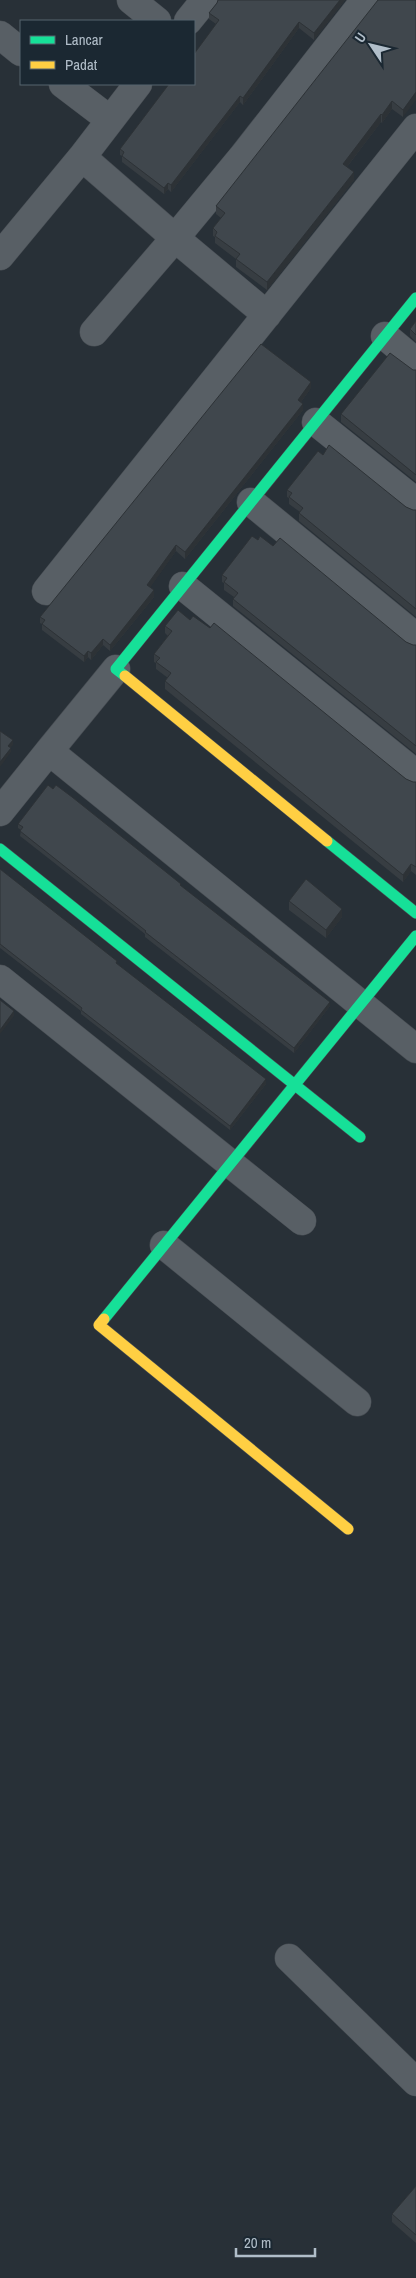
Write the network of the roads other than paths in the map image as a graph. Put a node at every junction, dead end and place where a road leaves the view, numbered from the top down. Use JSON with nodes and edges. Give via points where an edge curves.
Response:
{"nodes":[{"id":1,"x":131,"y":0,"type":"edge"},
{"id":2,"x":205,"y":0,"type":"edge"},
{"id":3,"x":365,"y":0,"type":"edge"},
{"id":4,"x":156,"y":20,"type":"edge"},
{"id":5,"x":189,"y":20,"type":"edge"},
{"id":6,"x":64,"y":85,"type":"edge"},
{"id":7,"x":137,"y":85,"type":"edge"},
{"id":8,"x":109,"y":119,"type":"junction"},
{"id":9,"x":416,"y":128,"type":"edge"},
{"id":10,"x":82,"y":157,"type":"junction"},
{"id":11,"x":175,"y":238,"type":"junction"},
{"id":12,"x":0,"y":256,"type":"edge"},
{"id":13,"x":416,"y":298,"type":"edge"},
{"id":14,"x":267,"y":315,"type":"junction"},
{"id":15,"x":94,"y":332,"type":"dead end"},
{"id":16,"x":385,"y":336,"type":"junction"},
{"id":17,"x":416,"y":362,"type":"edge"},
{"id":18,"x":316,"y":422,"type":"junction"},
{"id":19,"x":250,"y":502,"type":"junction"},
{"id":20,"x":416,"y":502,"type":"edge"},
{"id":21,"x":183,"y":586,"type":"junction"},
{"id":22,"x":46,"y":591,"type":"dead end"},
{"id":23,"x":416,"y":637,"type":"edge"},
{"id":24,"x":116,"y":669,"type":"junction"},
{"id":25,"x":49,"y":751,"type":"junction"},
{"id":26,"x":416,"y":774,"type":"edge"},
{"id":27,"x":0,"y":812,"type":"edge"},
{"id":28,"x":0,"y":849,"type":"edge"},
{"id":29,"x":416,"y":913,"type":"edge"},
{"id":30,"x":416,"y":936,"type":"edge"},
{"id":31,"x":0,"y":979,"type":"edge"},
{"id":32,"x":360,"y":1004,"type":"junction"},
{"id":33,"x":416,"y":1049,"type":"edge"},
{"id":34,"x":295,"y":1084,"type":"junction"},
{"id":35,"x":360,"y":1137,"type":"dead end"},
{"id":36,"x":231,"y":1163,"type":"junction"},
{"id":37,"x":302,"y":1221,"type":"dead end"},
{"id":38,"x":164,"y":1245,"type":"junction"},
{"id":39,"x":357,"y":1402,"type":"dead end"},
{"id":40,"x":348,"y":1529,"type":"dead end"},
{"id":41,"x":289,"y":1958,"type":"dead end"},
{"id":42,"x":416,"y":2082,"type":"edge"}],
"edges":[{"from":1,"to":4,"type":"street"},
{"from":2,"to":5,"type":"street"},
{"from":3,"to":11,"type":"street"},
{"from":6,"to":8,"type":"street"},
{"from":7,"to":8,"type":"street"},
{"from":8,"to":10,"type":"street"},
{"from":9,"to":14,"type":"street"},
{"from":10,"to":11,"type":"street"},
{"from":10,"to":12,"type":"street"},
{"from":11,"to":14,"type":"street"},
{"from":11,"to":15,"type":"street"},
{"from":13,"to":16,"type":"street"},
{"from":14,"to":22,"type":"street"},
{"from":16,"to":17,"type":"street"},
{"from":16,"to":18,"type":"street"},
{"from":18,"to":19,"type":"street"},
{"from":18,"to":20,"type":"street"},
{"from":19,"to":21,"type":"street"},
{"from":19,"to":23,"type":"street"},
{"from":21,"to":24,"type":"street"},
{"from":21,"to":26,"type":"street"},
{"from":24,"to":25,"type":"street"},
{"from":24,"to":29,"type":"street"},
{"from":25,"to":27,"type":"street"},
{"from":25,"to":32,"type":"street"},
{"from":28,"to":34,"type":"street"},
{"from":30,"to":32,"type":"street"},
{"from":31,"to":36,"type":"street"},
{"from":32,"to":33,"type":"street"},
{"from":32,"to":34,"type":"street"},
{"from":34,"to":35,"type":"street"},
{"from":34,"to":36,"type":"street"},
{"from":36,"to":37,"type":"street"},
{"from":36,"to":38,"type":"street"},
{"from":38,"to":39,"type":"street"},
{"from":38,"to":40,"type":"street","via":[[99,1325]]},
{"from":41,"to":42,"type":"street"}]}
